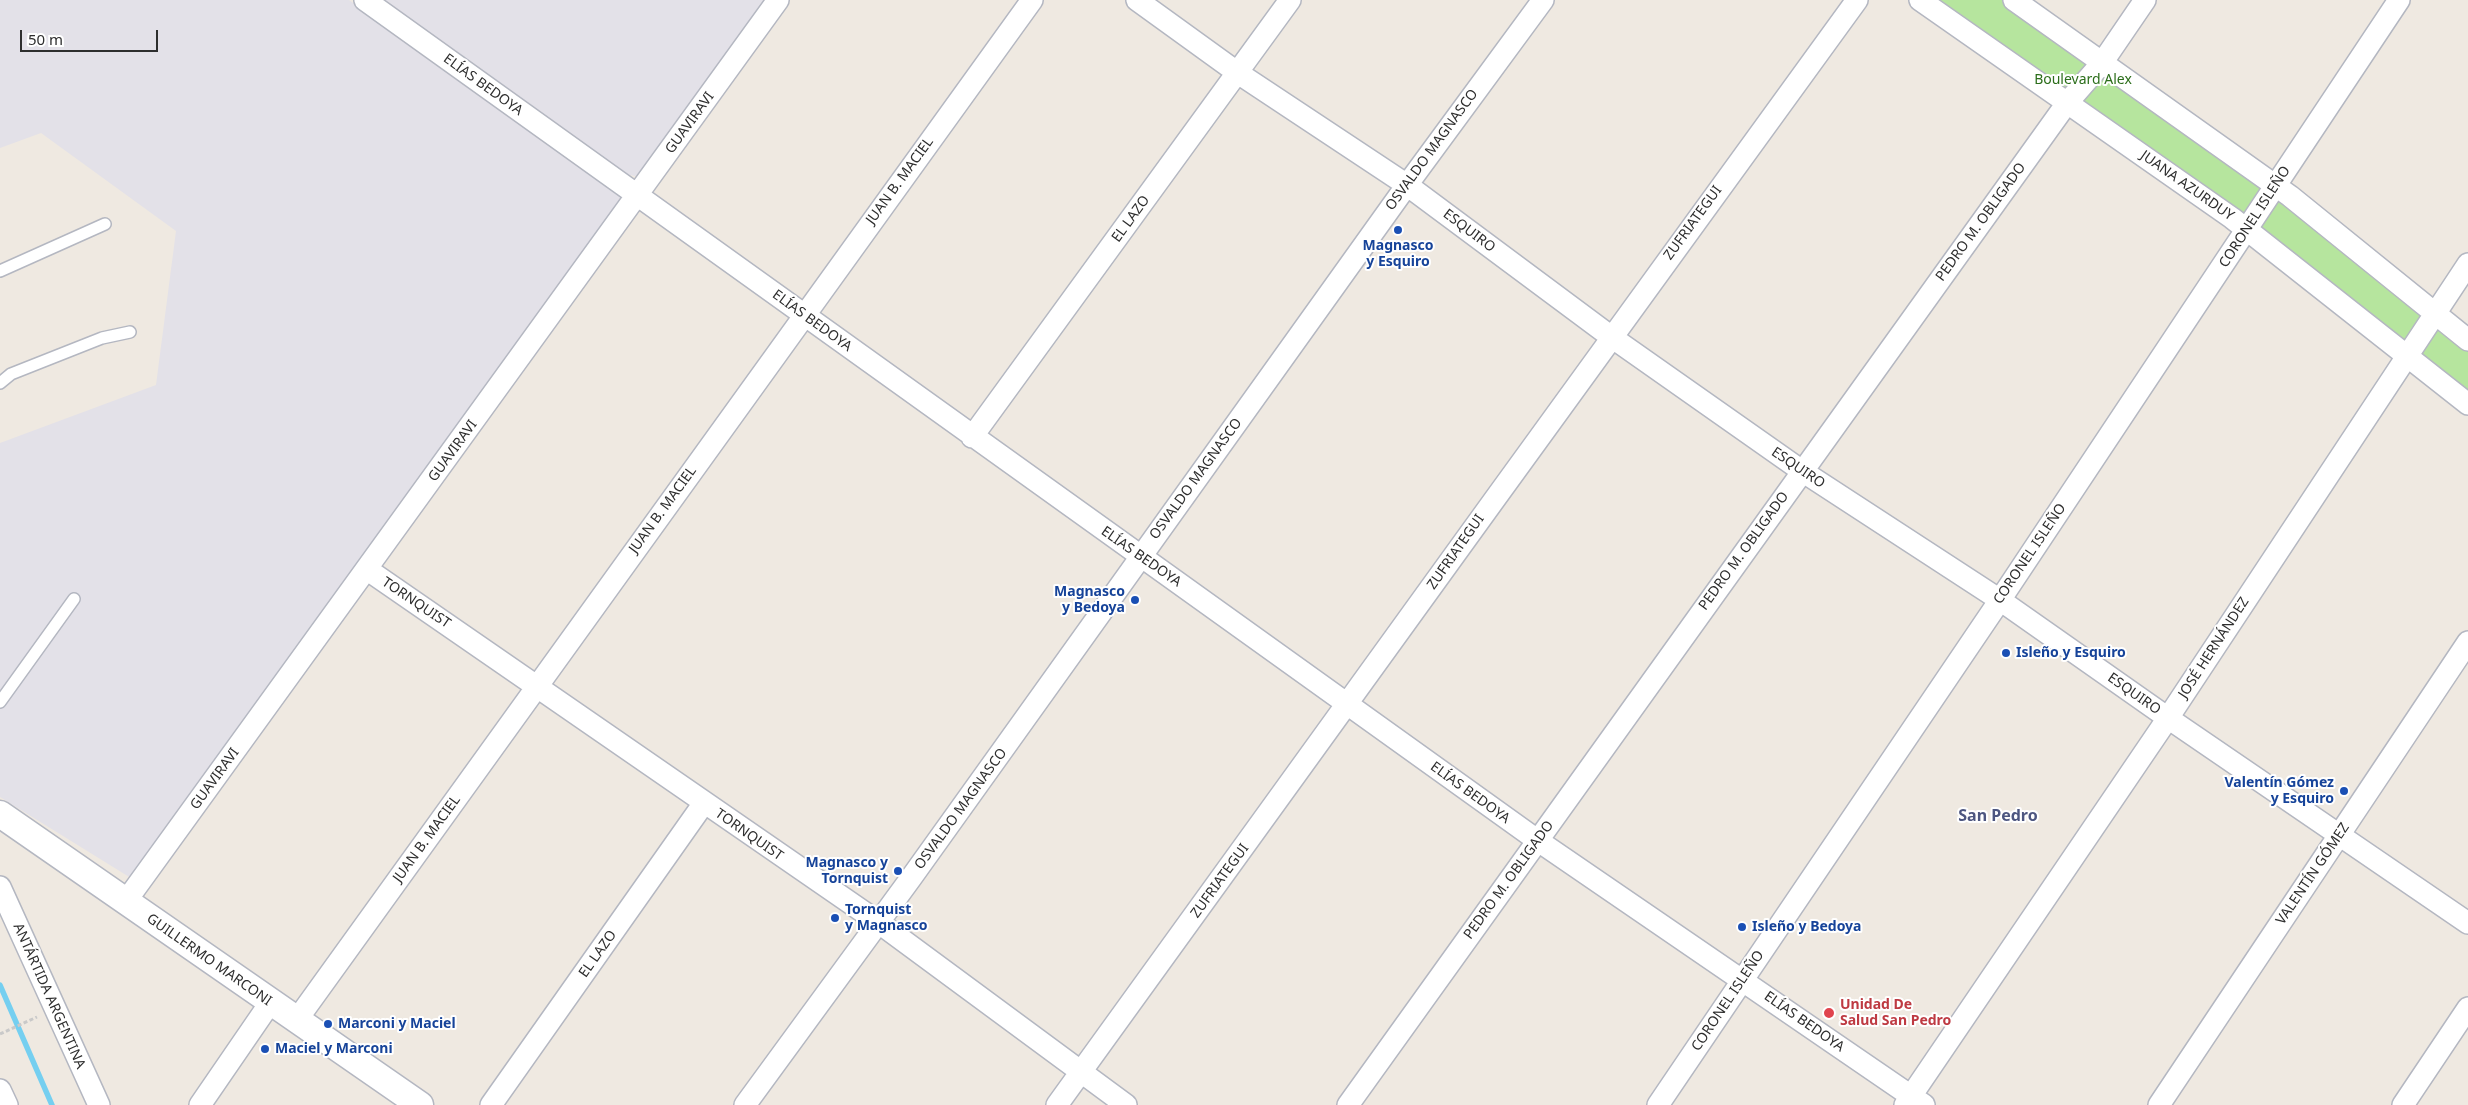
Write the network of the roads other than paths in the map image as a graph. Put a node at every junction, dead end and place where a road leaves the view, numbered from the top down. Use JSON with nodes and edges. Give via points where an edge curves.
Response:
{"nodes":[{"id":1,"x":364,"y":0,"type":"edge"},
{"id":2,"x":778,"y":0,"type":"edge"},
{"id":3,"x":1032,"y":0,"type":"edge"},
{"id":4,"x":1136,"y":0,"type":"edge"},
{"id":5,"x":1290,"y":0,"type":"edge"},
{"id":6,"x":1543,"y":0,"type":"edge"},
{"id":7,"x":1857,"y":0,"type":"edge"},
{"id":8,"x":1920,"y":0,"type":"edge"},
{"id":9,"x":2014,"y":0,"type":"edge"},
{"id":10,"x":2145,"y":0,"type":"edge"},
{"id":11,"x":2399,"y":0,"type":"edge"},
{"id":12,"x":2102,"y":63,"type":"junction"},
{"id":13,"x":1238,"y":73,"type":"junction"},
{"id":14,"x":2067,"y":103,"type":"junction"},
{"id":15,"x":1407,"y":185,"type":"junction"},
{"id":16,"x":2276,"y":186,"type":"junction"},
{"id":17,"x":636,"y":196,"type":"junction"},
{"id":18,"x":105,"y":224,"type":"dead end"},
{"id":19,"x":2248,"y":230,"type":"junction"},
{"id":20,"x":2468,"y":264,"type":"edge"},
{"id":21,"x":0,"y":271,"type":"edge"},
{"id":22,"x":804,"y":314,"type":"junction"},
{"id":23,"x":2434,"y":314,"type":"junction"},
{"id":24,"x":130,"y":332,"type":"dead end"},
{"id":25,"x":1610,"y":336,"type":"junction"},
{"id":26,"x":2468,"y":340,"type":"edge"},
{"id":27,"x":2407,"y":355,"type":"junction"},
{"id":28,"x":0,"y":383,"type":"edge"},
{"id":29,"x":2468,"y":404,"type":"edge"},
{"id":30,"x":972,"y":437,"type":"junction"},
{"id":31,"x":1802,"y":471,"type":"junction"},
{"id":32,"x":1139,"y":556,"type":"junction"},
{"id":33,"x":368,"y":570,"type":"junction"},
{"id":34,"x":74,"y":599,"type":"dead end"},
{"id":35,"x":2000,"y":600,"type":"junction"},
{"id":36,"x":2468,"y":642,"type":"edge"},
{"id":37,"x":537,"y":686,"type":"junction"},
{"id":38,"x":0,"y":702,"type":"edge"},
{"id":39,"x":1348,"y":705,"type":"junction"},
{"id":40,"x":2168,"y":718,"type":"junction"},
{"id":41,"x":704,"y":803,"type":"junction"},
{"id":42,"x":0,"y":814,"type":"edge"},
{"id":43,"x":2340,"y":833,"type":"junction"},
{"id":44,"x":1537,"y":840,"type":"junction"},
{"id":45,"x":0,"y":888,"type":"edge"},
{"id":46,"x":126,"y":901,"type":"junction"},
{"id":47,"x":878,"y":922,"type":"junction"},
{"id":48,"x":2468,"y":923,"type":"edge"},
{"id":49,"x":1742,"y":980,"type":"junction"},
{"id":50,"x":270,"y":1003,"type":"junction"},
{"id":51,"x":2468,"y":1008,"type":"edge"},
{"id":52,"x":296,"y":1020,"type":"junction"},
{"id":53,"x":1080,"y":1073,"type":"junction"},
{"id":54,"x":0,"y":1090,"type":"edge"},
{"id":55,"x":1913,"y":1102,"type":"edge"},
{"id":56,"x":7,"y":1105,"type":"edge"},
{"id":57,"x":99,"y":1105,"type":"edge"},
{"id":58,"x":200,"y":1105,"type":"edge"},
{"id":59,"x":420,"y":1105,"type":"edge"},
{"id":60,"x":491,"y":1105,"type":"edge"},
{"id":61,"x":745,"y":1105,"type":"edge"},
{"id":62,"x":1057,"y":1105,"type":"edge"},
{"id":63,"x":1126,"y":1105,"type":"edge"},
{"id":64,"x":1348,"y":1105,"type":"edge"},
{"id":65,"x":1658,"y":1105,"type":"edge"},
{"id":66,"x":2159,"y":1105,"type":"edge"},
{"id":67,"x":2403,"y":1105,"type":"edge"}],
"edges":[{"from":1,"to":17,"type":"street","name":"ELÍAS BEDOYA"},
{"from":2,"to":17,"type":"street","name":"GUAVIRAVI"},
{"from":3,"to":22,"type":"street","name":"JUAN B. MACIEL"},
{"from":4,"to":13,"type":"street","name":"ESQUIRO"},
{"from":5,"to":13,"type":"street","name":"EL LAZO"},
{"from":6,"to":15,"type":"street","name":"OSVALDO MAGNASCO"},
{"from":7,"to":25,"type":"street","name":"ZUFRIATEGUI"},
{"from":8,"to":14,"type":"street","name":"JUANA AZURDUY"},
{"from":9,"to":12,"type":"street"},
{"from":10,"to":12,"type":"street","name":"PEDRO M. OBLIGADO"},
{"from":11,"to":16,"type":"street","name":"CORONEL ISLEÑO"},
{"from":12,"to":14,"type":"street","name":"PEDRO M. OBLIGADO"},
{"from":12,"to":16,"type":"street"},
{"from":13,"to":15,"type":"street","name":"ESQUIRO"},
{"from":13,"to":30,"type":"street","name":"EL LAZO"},
{"from":14,"to":19,"type":"street","name":"JUANA AZURDUY"},
{"from":14,"to":31,"type":"street","name":"PEDRO M. OBLIGADO"},
{"from":15,"to":25,"type":"street","name":"ESQUIRO"},
{"from":15,"to":32,"type":"street","name":"OSVALDO MAGNASCO"},
{"from":16,"to":19,"type":"street","name":"CORONEL ISLEÑO"},
{"from":16,"to":23,"type":"street"},
{"from":17,"to":22,"type":"street","name":"ELÍAS BEDOYA"},
{"from":17,"to":33,"type":"street","name":"GUAVIRAVI"},
{"from":18,"to":21,"type":"lane"},
{"from":19,"to":27,"type":"street","name":"JUANA AZURDUY"},
{"from":19,"to":35,"type":"street","name":"CORONEL ISLEÑO"},
{"from":20,"to":23,"type":"street","name":"JOSÉ HERNÁNDEZ"},
{"from":22,"to":30,"type":"street","name":"ELÍAS BEDOYA"},
{"from":22,"to":37,"type":"street","name":"JUAN B. MACIEL"},
{"from":23,"to":26,"type":"street"},
{"from":23,"to":27,"type":"street","name":"JOSÉ HERNÁNDEZ"},
{"from":24,"to":28,"type":"lane","via":[[102,338],[11,374]]},
{"from":25,"to":31,"type":"street","name":"ESQUIRO"},
{"from":25,"to":39,"type":"street","name":"ZUFRIATEGUI"},
{"from":27,"to":29,"type":"street","name":"JUANA AZURDUY"},
{"from":27,"to":40,"type":"street","name":"JOSÉ HERNÁNDEZ"},
{"from":30,"to":32,"type":"street","name":"ELÍAS BEDOYA"},
{"from":31,"to":35,"type":"street","name":"ESQUIRO"},
{"from":31,"to":44,"type":"street","name":"PEDRO M. OBLIGADO"},
{"from":32,"to":39,"type":"street","name":"ELÍAS BEDOYA"},
{"from":32,"to":47,"type":"street","name":"OSVALDO MAGNASCO"},
{"from":33,"to":37,"type":"street","name":"TORNQUIST"},
{"from":33,"to":46,"type":"street","name":"GUAVIRAVI"},
{"from":34,"to":38,"type":"lane"},
{"from":35,"to":40,"type":"street","name":"ESQUIRO"},
{"from":35,"to":49,"type":"street","name":"CORONEL ISLEÑO"},
{"from":36,"to":43,"type":"street","name":"VALENTÍN GÓMEZ"},
{"from":37,"to":41,"type":"street","name":"TORNQUIST"},
{"from":37,"to":52,"type":"street","name":"JUAN B. MACIEL"},
{"from":39,"to":44,"type":"street","name":"ELÍAS BEDOYA"},
{"from":39,"to":53,"type":"street","name":"ZUFRIATEGUI"},
{"from":40,"to":43,"type":"street","name":"ESQUIRO"},
{"from":40,"to":55,"type":"street","name":"JOSÉ HERNÁNDEZ"},
{"from":41,"to":47,"type":"street","name":"TORNQUIST"},
{"from":41,"to":60,"type":"street","name":"EL LAZO"},
{"from":42,"to":46,"type":"street","name":"GUILLERMO MARCONI"},
{"from":43,"to":48,"type":"street","name":"ESQUIRO"},
{"from":43,"to":66,"type":"street","name":"VALENTÍN GÓMEZ"},
{"from":44,"to":49,"type":"street","name":"ELÍAS BEDOYA"},
{"from":44,"to":64,"type":"street","name":"PEDRO M. OBLIGADO"},
{"from":45,"to":57,"type":"street","name":"ANTÁRTIDA ARGENTINA"},
{"from":46,"to":50,"type":"street","name":"GUILLERMO MARCONI"},
{"from":47,"to":53,"type":"street","name":"TORNQUIST"},
{"from":47,"to":61,"type":"street","name":"OSVALDO MAGNASCO"},
{"from":49,"to":55,"type":"street","name":"ELÍAS BEDOYA"},
{"from":49,"to":65,"type":"street","name":"CORONEL ISLEÑO"},
{"from":50,"to":52,"type":"street","name":"GUILLERMO MARCONI"},
{"from":50,"to":58,"type":"street"},
{"from":51,"to":67,"type":"street"},
{"from":52,"to":59,"type":"street","name":"GUILLERMO MARCONI"},
{"from":53,"to":62,"type":"street","name":"ZUFRIATEGUI"},
{"from":53,"to":63,"type":"street","name":"TORNQUIST"},
{"from":54,"to":56,"type":"street"}]}
